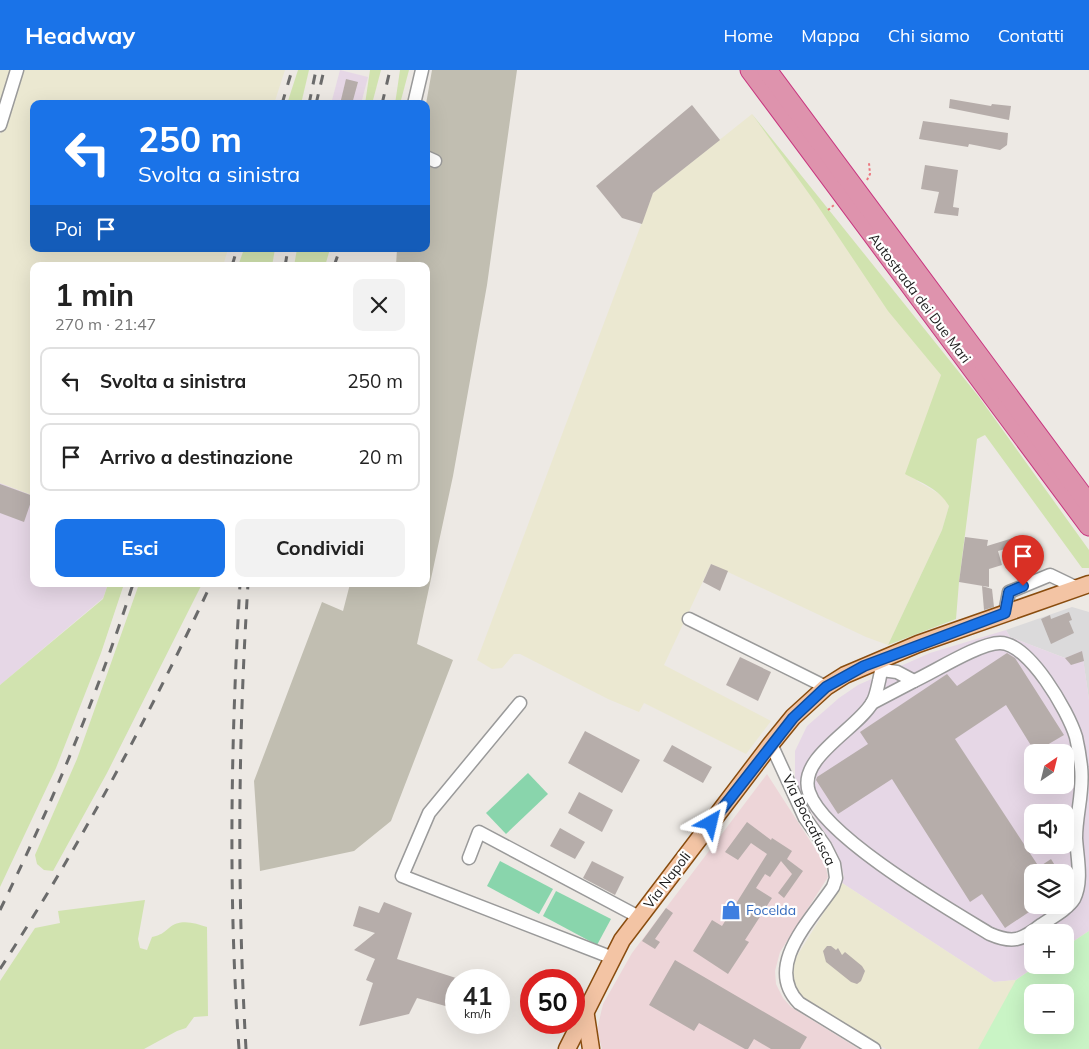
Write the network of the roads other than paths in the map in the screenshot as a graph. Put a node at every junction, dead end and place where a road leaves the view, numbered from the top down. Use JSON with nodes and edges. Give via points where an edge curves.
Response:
{"nodes":[{"id":1,"x":18,"y":70,"type":"edge"},
{"id":2,"x":422,"y":70,"type":"edge"},
{"id":3,"x":750,"y":70,"type":"edge"},
{"id":4,"x":767,"y":70,"type":"edge"},
{"id":5,"x":415,"y":100,"type":"edge"},
{"id":6,"x":0,"y":125,"type":"edge"},
{"id":7,"x":1089,"y":504,"type":"edge"},
{"id":8,"x":1089,"y":526,"type":"edge"},
{"id":9,"x":1085,"y":586,"type":"edge"},
{"id":10,"x":689,"y":619,"type":"dead end"},
{"id":11,"x":881,"y":665,"type":"junction"},
{"id":12,"x":914,"y":681,"type":"junction"},
{"id":13,"x":826,"y":687,"type":"junction"},
{"id":14,"x":520,"y":703,"type":"dead end"},
{"id":15,"x":872,"y":703,"type":"junction"},
{"id":16,"x":771,"y":744,"type":"junction"},
{"id":17,"x":469,"y":858,"type":"dead end"},
{"id":18,"x":639,"y":917,"type":"junction"},
{"id":19,"x":613,"y":958,"type":"junction"},
{"id":20,"x":588,"y":1009,"type":"junction"},
{"id":21,"x":567,"y":1049,"type":"edge"},
{"id":22,"x":578,"y":1049,"type":"edge"},
{"id":23,"x":591,"y":1049,"type":"edge"},
{"id":24,"x":874,"y":1049,"type":"edge"}],
"edges":[{"from":1,"to":6,"type":"street"},
{"from":2,"to":5,"type":"street"},
{"from":3,"to":8,"type":"highway","name":"Autostrada dei Due Mari"},
{"from":4,"to":7,"type":"highway","name":"Autostrada dei Due Mari"},
{"from":9,"to":11,"type":"main road","name":"Via Napoli","via":[[1005,613]]},
{"from":10,"to":13,"type":"street"},
{"from":11,"to":12,"type":"street"},
{"from":11,"to":13,"type":"main road","name":"Via Napoli","via":[[845,675]]},
{"from":11,"to":15,"type":"street"},
{"from":12,"to":15,"type":"street"},
{"from":12,"to":15,"type":"street","via":[[983,647],[1012,644],[1031,660],[1045,680],[1076,736],[1082,794],[1076,837],[1079,880],[1074,899],[1036,929],[1016,940],[1006,941],[990,934],[866,853],[843,836],[809,794],[808,775],[819,756]]},
{"from":13,"to":16,"type":"main road","name":"Via Napoli"},
{"from":14,"to":19,"type":"street","via":[[429,813],[402,876]]},
{"from":16,"to":18,"type":"main road","name":"Via Napoli"},
{"from":16,"to":24,"type":"street","name":"Via Boccafusca","via":[[805,818],[834,864],[836,878],[790,951],[784,970],[785,981],[799,1003]]},
{"from":17,"to":18,"type":"street","via":[[479,832]]},
{"from":18,"to":19,"type":"main road","name":"Via Napoli"},
{"from":19,"to":20,"type":"main road","name":"Via Napoli"},
{"from":20,"to":21,"type":"main road","name":"Via Napoli"},
{"from":20,"to":22,"type":"main road","name":"Via Napoli"},
{"from":20,"to":23,"type":"main road"}]}
